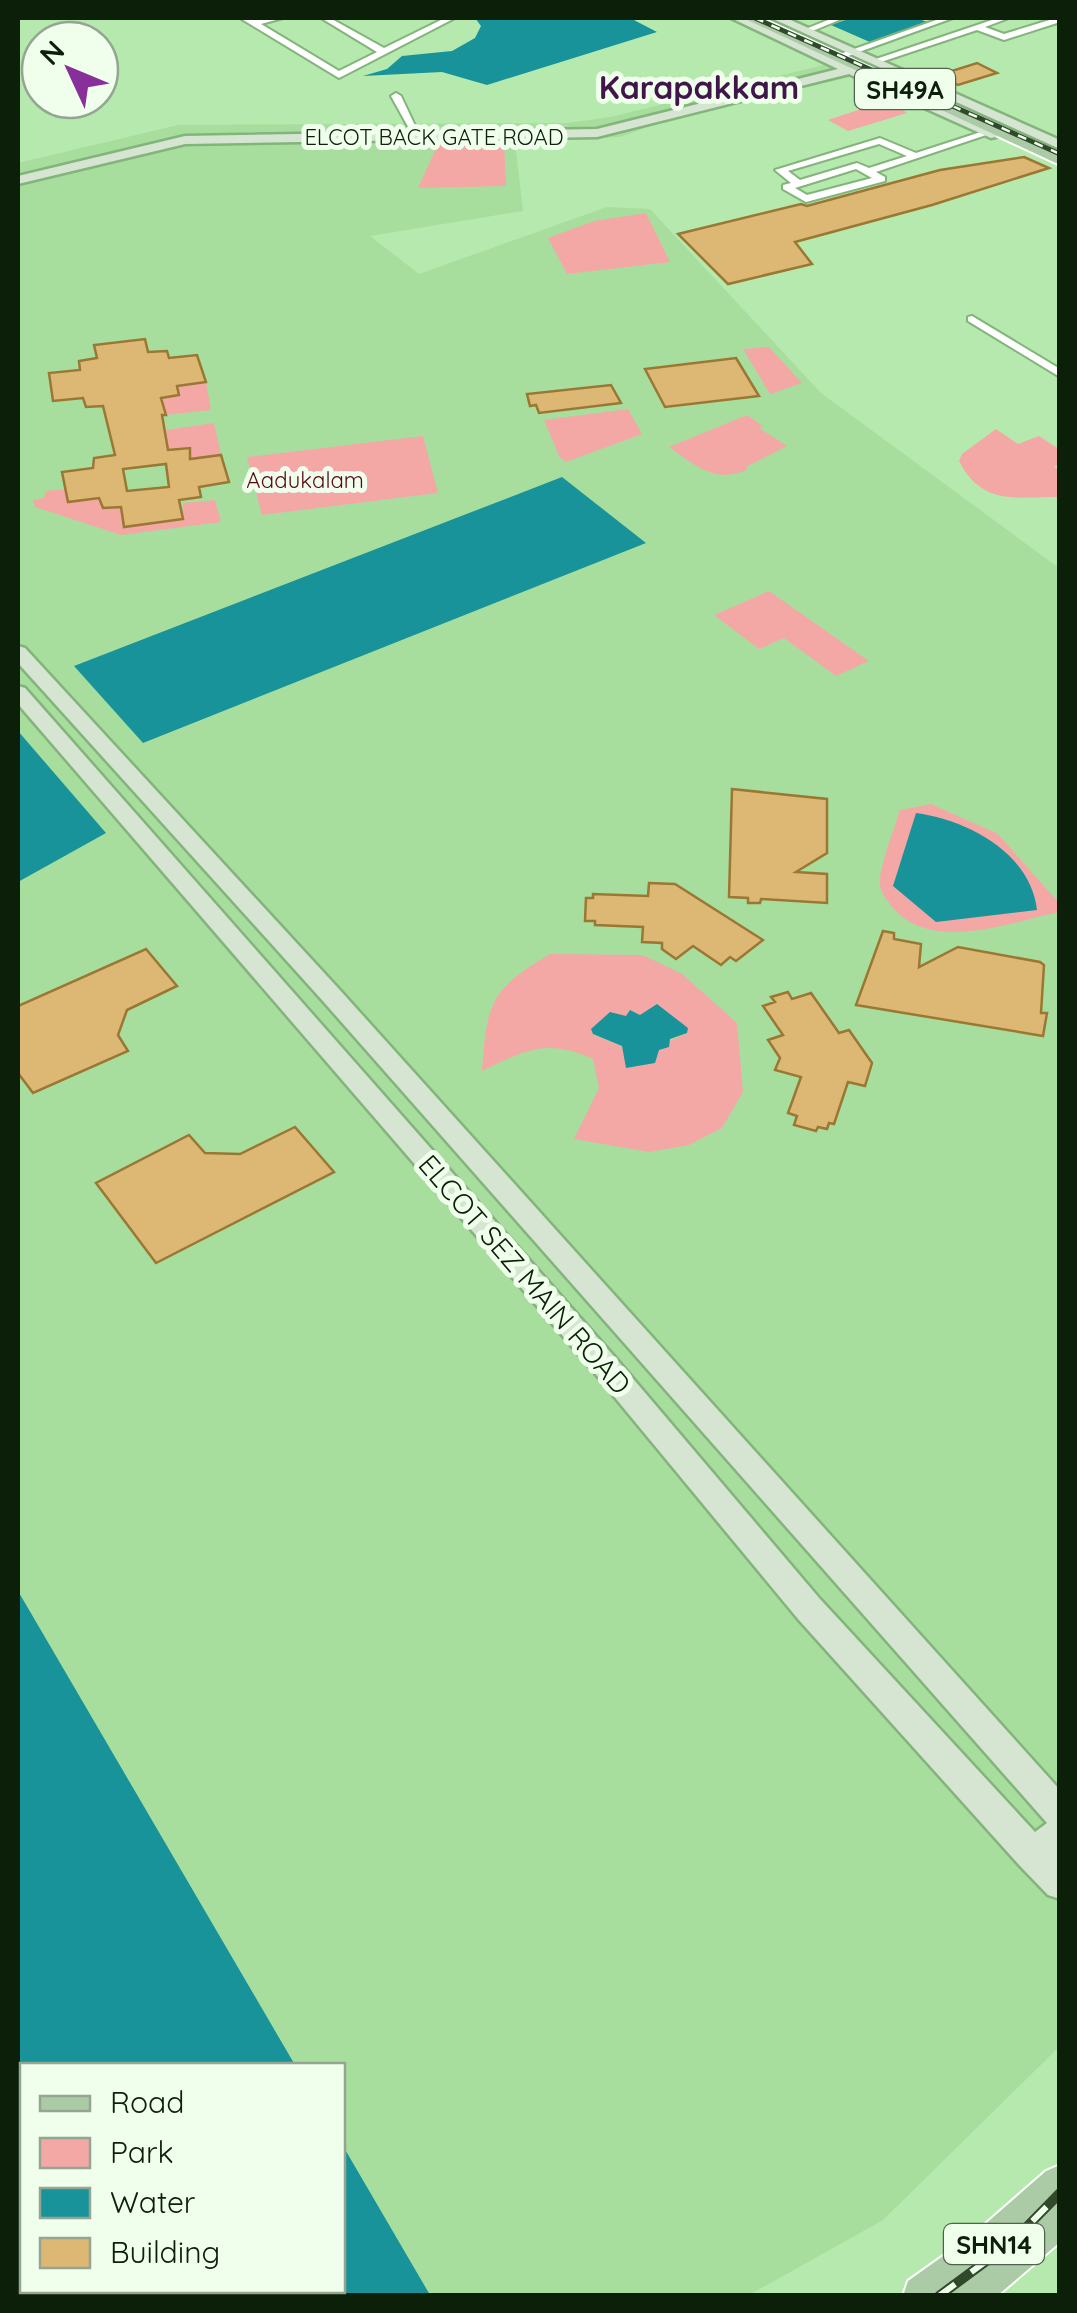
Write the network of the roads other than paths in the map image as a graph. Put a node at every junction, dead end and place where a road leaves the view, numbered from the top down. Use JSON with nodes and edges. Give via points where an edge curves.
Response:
{"nodes":[{"id":1,"x":279,"y":18,"type":"edge"},
{"id":2,"x":325,"y":18,"type":"edge"},
{"id":3,"x":451,"y":18,"type":"edge"},
{"id":4,"x":737,"y":18,"type":"edge"},
{"id":5,"x":750,"y":18,"type":"edge"},
{"id":6,"x":766,"y":18,"type":"edge"},
{"id":7,"x":840,"y":18,"type":"edge"},
{"id":8,"x":921,"y":18,"type":"edge"},
{"id":9,"x":949,"y":18,"type":"edge"},
{"id":10,"x":1004,"y":18,"type":"edge"},
{"id":11,"x":1060,"y":19,"type":"edge"},
{"id":12,"x":249,"y":20,"type":"edge"},
{"id":13,"x":792,"y":21,"type":"edge"},
{"id":14,"x":934,"y":23,"type":"junction"},
{"id":15,"x":976,"y":28,"type":"junction"},
{"id":16,"x":959,"y":33,"type":"junction"},
{"id":17,"x":384,"y":52,"type":"junction"},
{"id":18,"x":846,"y":60,"type":"junction"},
{"id":19,"x":874,"y":60,"type":"junction"},
{"id":20,"x":396,"y":96,"type":"dead end"},
{"id":21,"x":413,"y":125,"type":"junction"},
{"id":22,"x":988,"y":132,"type":"junction"},
{"id":23,"x":500,"y":133,"type":"junction"},
{"id":24,"x":144,"y":146,"type":"junction"},
{"id":25,"x":1060,"y":148,"type":"edge"},
{"id":26,"x":913,"y":155,"type":"junction"},
{"id":27,"x":1060,"y":162,"type":"edge"},
{"id":28,"x":869,"y":170,"type":"junction"},
{"id":29,"x":18,"y":178,"type":"edge"},
{"id":30,"x":796,"y":182,"type":"junction"},
{"id":31,"x":972,"y":319,"type":"dead end"},
{"id":32,"x":1060,"y":374,"type":"edge"},
{"id":33,"x":18,"y":652,"type":"edge"},
{"id":34,"x":18,"y":692,"type":"edge"},
{"id":35,"x":151,"y":799,"type":"junction"},
{"id":36,"x":123,"y":812,"type":"junction"},
{"id":37,"x":1060,"y":1814,"type":"edge"},
{"id":38,"x":1060,"y":1833,"type":"edge"},
{"id":39,"x":1033,"y":1854,"type":"junction"},
{"id":40,"x":1060,"y":1884,"type":"edge"},
{"id":41,"x":1060,"y":2185,"type":"edge"},
{"id":42,"x":1060,"y":2214,"type":"edge"},
{"id":43,"x":995,"y":2257,"type":"junction"},
{"id":44,"x":924,"y":2296,"type":"edge"},
{"id":45,"x":964,"y":2296,"type":"edge"}],
"edges":[{"from":1,"to":12,"type":"street"},
{"from":2,"to":17,"type":"street"},
{"from":3,"to":17,"type":"street"},
{"from":4,"to":18,"type":"street"},
{"from":5,"to":27,"type":"main road","number":"SH49A"},
{"from":6,"to":18,"type":"main road","number":"SH49A"},
{"from":7,"to":13,"type":"street"},
{"from":8,"to":14,"type":"street"},
{"from":9,"to":14,"type":"street"},
{"from":10,"to":15,"type":"street"},
{"from":11,"to":15,"type":"street","via":[[1004,38]]},
{"from":12,"to":17,"type":"street","via":[[339,75]]},
{"from":13,"to":18,"type":"street"},
{"from":14,"to":16,"type":"street"},
{"from":14,"to":18,"type":"street"},
{"from":15,"to":16,"type":"street"},
{"from":16,"to":19,"type":"street"},
{"from":18,"to":19,"type":"street"},
{"from":18,"to":22,"type":"street"},
{"from":18,"to":23,"type":"street","name":"ELCOT BACK GATE ROAD","via":[[592,128]]},
{"from":18,"to":25,"type":"main road","number":"SH49A"},
{"from":19,"to":25,"type":"street"},
{"from":20,"to":21,"type":"street"},
{"from":21,"to":23,"type":"street","name":"ELCOT BACK GATE ROAD"},
{"from":21,"to":24,"type":"street","name":"ELCOT BACK GATE ROAD","via":[[388,133],[192,134]]},
{"from":22,"to":26,"type":"street"},
{"from":22,"to":27,"type":"street"},
{"from":22,"to":28,"type":"street"},
{"from":23,"to":24,"type":"street","name":"ELCOT BACK GATE ROAD"},
{"from":24,"to":29,"type":"street","name":"ELCOT BACK GATE ROAD"},
{"from":26,"to":28,"type":"street"},
{"from":26,"to":30,"type":"street","via":[[880,141],[780,170]]},
{"from":28,"to":30,"type":"street","via":[[857,166]]},
{"from":28,"to":30,"type":"street","via":[[880,179],[806,199],[787,187]]},
{"from":31,"to":32,"type":"street"},
{"from":33,"to":35,"type":"street"},
{"from":34,"to":36,"type":"street","name":"ELCOT SEZ MAIN ROAD"},
{"from":35,"to":36,"type":"street"},
{"from":35,"to":37,"type":"street","name":"ELCOT SEZ MAIN ROAD"},
{"from":36,"to":39,"type":"street","name":"ELCOT SEZ MAIN ROAD","via":[[604,1363],[808,1609]]},
{"from":38,"to":39,"type":"street"},
{"from":39,"to":40,"type":"street","name":"ELCOT SEZ MAIN ROAD"},
{"from":41,"to":43,"type":"main road","number":"SHN14"},
{"from":42,"to":43,"type":"main road","number":"SHN14"},
{"from":43,"to":44,"type":"main road","number":"SHN14"},
{"from":43,"to":45,"type":"main road","number":"SHN14"}]}
